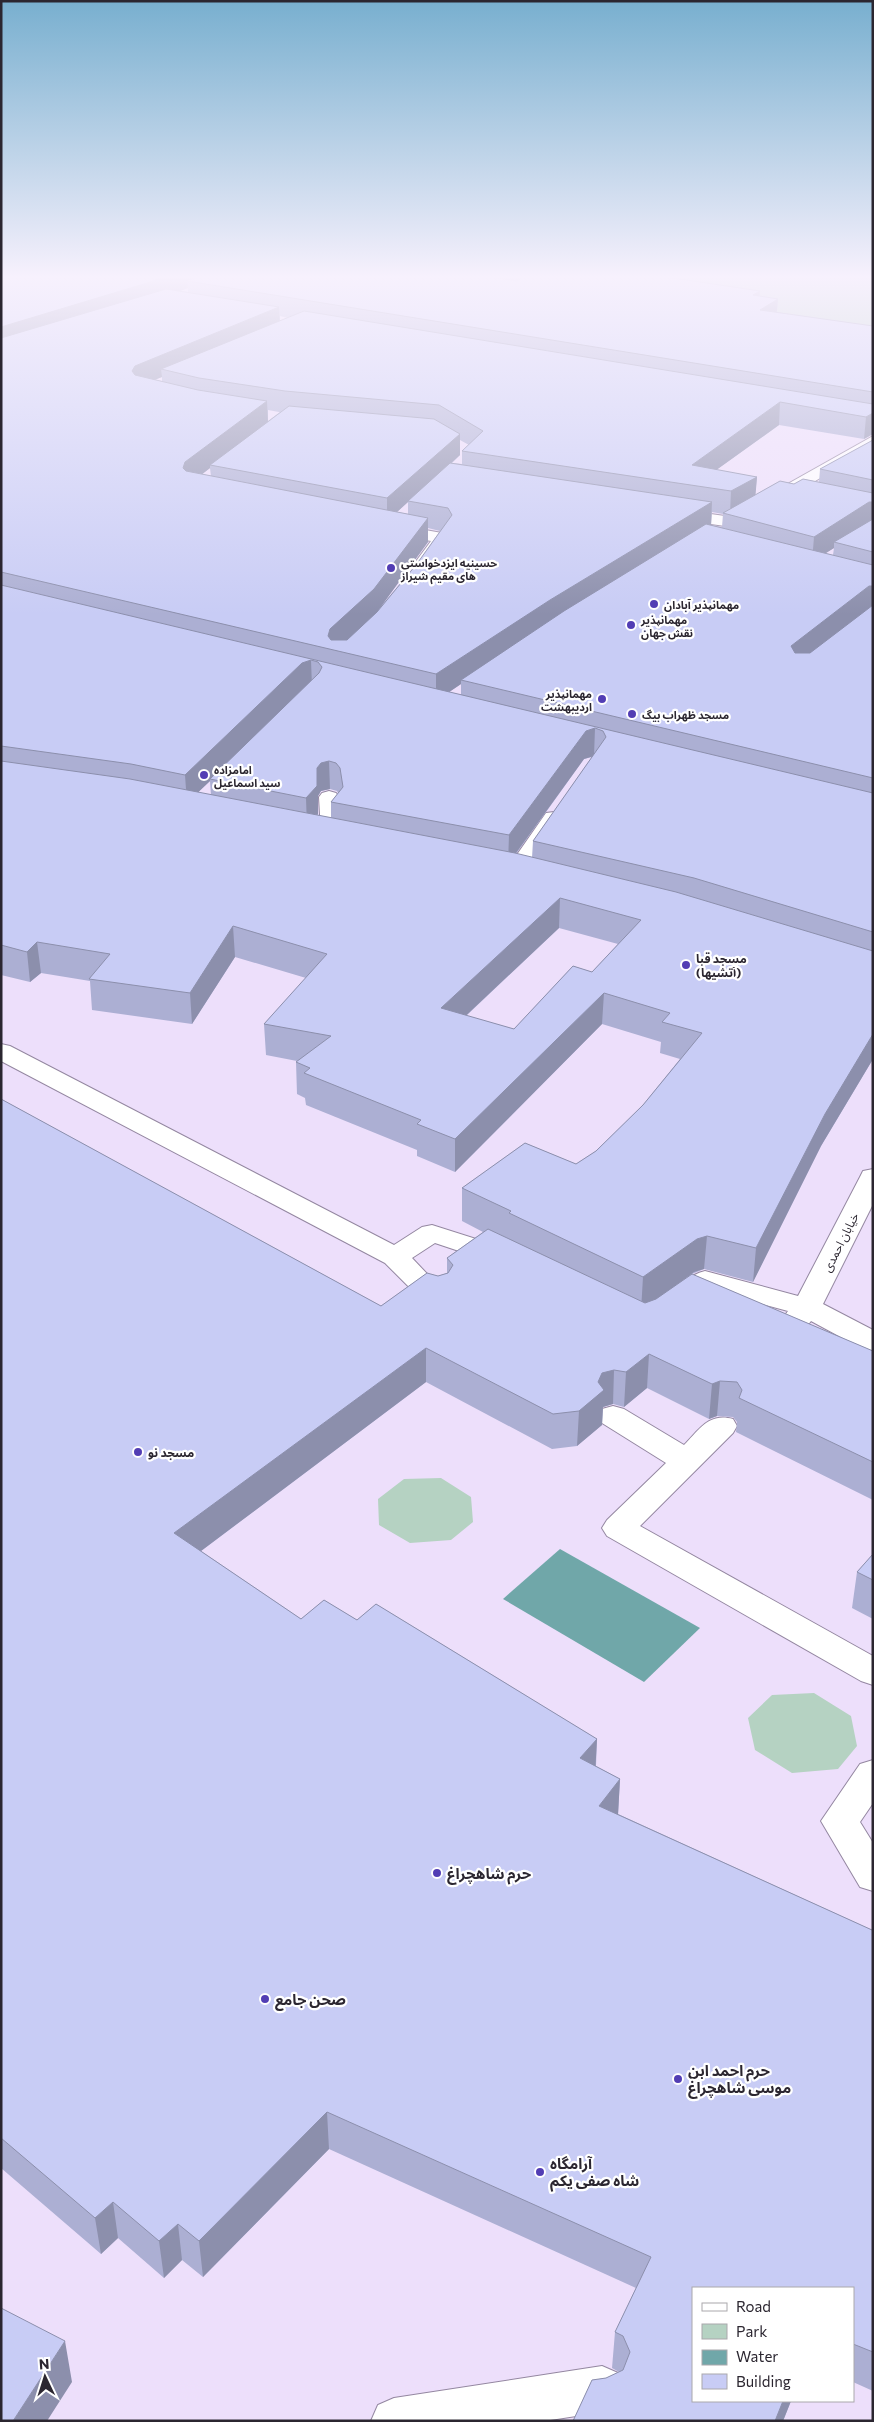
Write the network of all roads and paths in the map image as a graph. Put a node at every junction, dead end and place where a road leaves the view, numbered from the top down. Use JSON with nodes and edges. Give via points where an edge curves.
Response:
{"nodes":[{"id":1,"x":873,"y":441,"type":"edge"},
{"id":2,"x":784,"y":493,"type":"junction"},
{"id":3,"x":809,"y":498,"type":"edge"},
{"id":4,"x":663,"y":512,"type":"edge"},
{"id":5,"x":406,"y":514,"type":"edge"},
{"id":6,"x":732,"y":522,"type":"junction"},
{"id":7,"x":372,"y":526,"type":"edge"},
{"id":8,"x":390,"y":529,"type":"junction"},
{"id":9,"x":715,"y":536,"type":"edge"},
{"id":10,"x":414,"y":577,"type":"edge"},
{"id":11,"x":329,"y":797,"type":"dead end"},
{"id":12,"x":564,"y":803,"type":"edge"},
{"id":13,"x":340,"y":841,"type":"edge"},
{"id":14,"x":515,"y":874,"type":"edge"},
{"id":15,"x":1,"y":1051,"type":"edge"},
{"id":16,"x":873,"y":1177,"type":"edge"},
{"id":17,"x":395,"y":1257,"type":"junction"},
{"id":18,"x":523,"y":1267,"type":"edge"},
{"id":19,"x":437,"y":1299,"type":"edge"},
{"id":20,"x":659,"y":1315,"type":"edge"},
{"id":21,"x":801,"y":1315,"type":"junction"},
{"id":22,"x":873,"y":1342,"type":"edge"},
{"id":23,"x":614,"y":1416,"type":"dead end"},
{"id":24,"x":722,"y":1426,"type":"dead end"},
{"id":25,"x":686,"y":1461,"type":"junction"},
{"id":26,"x":873,"y":1672,"type":"edge"},
{"id":27,"x":873,"y":1774,"type":"edge"},
{"id":28,"x":873,"y":1876,"type":"edge"},
{"id":29,"x":602,"y":2388,"type":"edge"},
{"id":30,"x":394,"y":2421,"type":"edge"}],
"edges":[{"from":1,"to":2,"type":"street"},
{"from":2,"to":3,"type":"street"},
{"from":2,"to":6,"type":"street"},
{"from":4,"to":6,"type":"street"},
{"from":5,"to":8,"type":"street"},
{"from":6,"to":9,"type":"street"},
{"from":7,"to":8,"type":"street"},
{"from":8,"to":10,"type":"street","via":[[442,538]]},
{"from":11,"to":13,"type":"street","via":[[330,816],[305,834]]},
{"from":12,"to":14,"type":"street"},
{"from":15,"to":17,"type":"street"},
{"from":16,"to":21,"type":"street","name":"خیابان احمدی"},
{"from":17,"to":18,"type":"street","via":[[432,1233],[498,1254]]},
{"from":17,"to":19,"type":"street"},
{"from":20,"to":21,"type":"street","via":[[705,1280]]},
{"from":21,"to":22,"type":"street"},
{"from":23,"to":25,"type":"street"},
{"from":24,"to":25,"type":"street"},
{"from":25,"to":26,"type":"street","via":[[618,1528]]},
{"from":27,"to":28,"type":"street","via":[[840,1821]]},
{"from":29,"to":30,"type":"street"}]}
